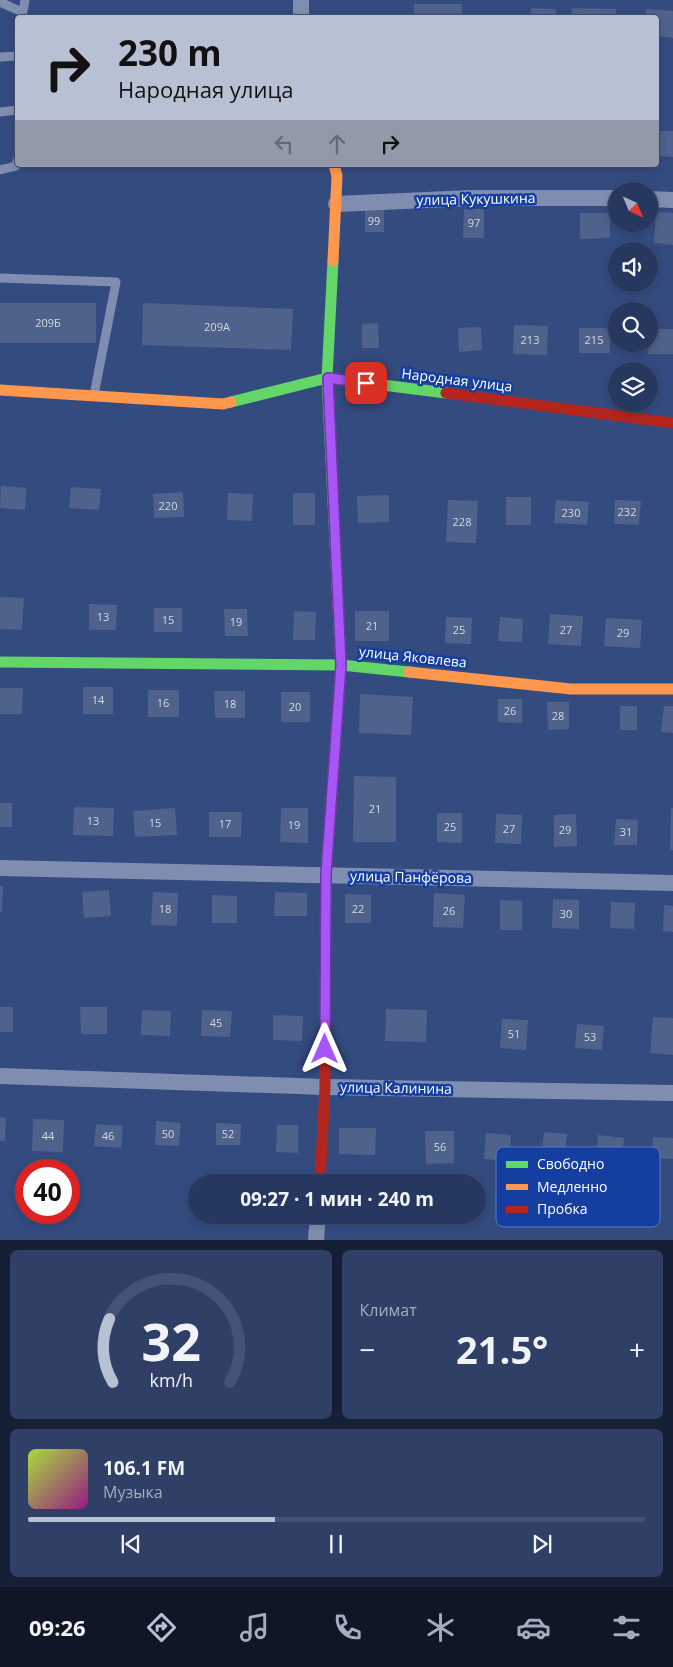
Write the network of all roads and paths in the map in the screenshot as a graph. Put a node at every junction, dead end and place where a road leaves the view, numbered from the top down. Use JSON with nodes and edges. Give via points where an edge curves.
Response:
{"nodes":[{"id":1,"x":25,"y":0,"type":"edge"},
{"id":2,"x":301,"y":0,"type":"edge"},
{"id":3,"x":0,"y":2,"type":"edge"},
{"id":4,"x":22,"y":15,"type":"edge"},
{"id":5,"x":301,"y":15,"type":"edge"},
{"id":6,"x":0,"y":56,"type":"edge"},
{"id":7,"x":15,"y":56,"type":"edge"},
{"id":8,"x":15,"y":110,"type":"edge"},
{"id":9,"x":0,"y":112,"type":"edge"},
{"id":10,"x":15,"y":166,"type":"edge"},
{"id":11,"x":335,"y":167,"type":"edge"},
{"id":12,"x":0,"y":170,"type":"edge"},
{"id":13,"x":608,"y":198,"type":"edge"},
{"id":14,"x":658,"y":199,"type":"edge"},
{"id":15,"x":673,"y":200,"type":"edge"},
{"id":16,"x":336,"y":204,"type":"junction"},
{"id":17,"x":0,"y":278,"type":"edge"},
{"id":18,"x":328,"y":378,"type":"junction"},
{"id":19,"x":0,"y":390,"type":"edge"},
{"id":20,"x":94,"y":396,"type":"junction"},
{"id":21,"x":673,"y":423,"type":"edge"},
{"id":22,"x":0,"y":662,"type":"edge"},
{"id":23,"x":341,"y":665,"type":"junction"},
{"id":24,"x":673,"y":689,"type":"edge"},
{"id":25,"x":0,"y":868,"type":"edge"},
{"id":26,"x":326,"y":874,"type":"junction"},
{"id":27,"x":673,"y":883,"type":"edge"},
{"id":28,"x":0,"y":1076,"type":"edge"},
{"id":29,"x":325,"y":1087,"type":"junction"},
{"id":30,"x":673,"y":1093,"type":"edge"},
{"id":31,"x":320,"y":1174,"type":"edge"},
{"id":32,"x":317,"y":1224,"type":"edge"},
{"id":33,"x":316,"y":1240,"type":"edge"}],
"edges":[{"from":1,"to":4,"type":"lane"},
{"from":2,"to":5,"type":"street"},
{"from":3,"to":4,"type":"lane"},
{"from":6,"to":7,"type":"lane"},
{"from":8,"to":9,"type":"lane"},
{"from":10,"to":12,"type":"lane"},
{"from":11,"to":16,"type":"street"},
{"from":13,"to":16,"type":"street","name":"улица Кукушкина","via":[[472,198]]},
{"from":14,"to":15,"type":"street"},
{"from":16,"to":18,"type":"street"},
{"from":17,"to":20,"type":"lane","via":[[116,282]]},
{"from":18,"to":20,"type":"street","name":"Народная улица","via":[[224,404]]},
{"from":18,"to":21,"type":"street","name":"Народная улица"},
{"from":18,"to":23,"type":"street"},
{"from":19,"to":20,"type":"street","name":"Народная улица"},
{"from":22,"to":23,"type":"street","name":"улица Яковлева"},
{"from":23,"to":24,"type":"street","name":"улица Яковлева","via":[[571,689]]},
{"from":23,"to":26,"type":"street"},
{"from":25,"to":26,"type":"street","name":"улица Панфёрова"},
{"from":26,"to":27,"type":"street","name":"улица Панфёрова"},
{"from":26,"to":29,"type":"street"},
{"from":28,"to":29,"type":"street","name":"улица Калинина"},
{"from":29,"to":30,"type":"street","name":"улица Калинина"},
{"from":29,"to":31,"type":"street"},
{"from":32,"to":33,"type":"street"}]}
